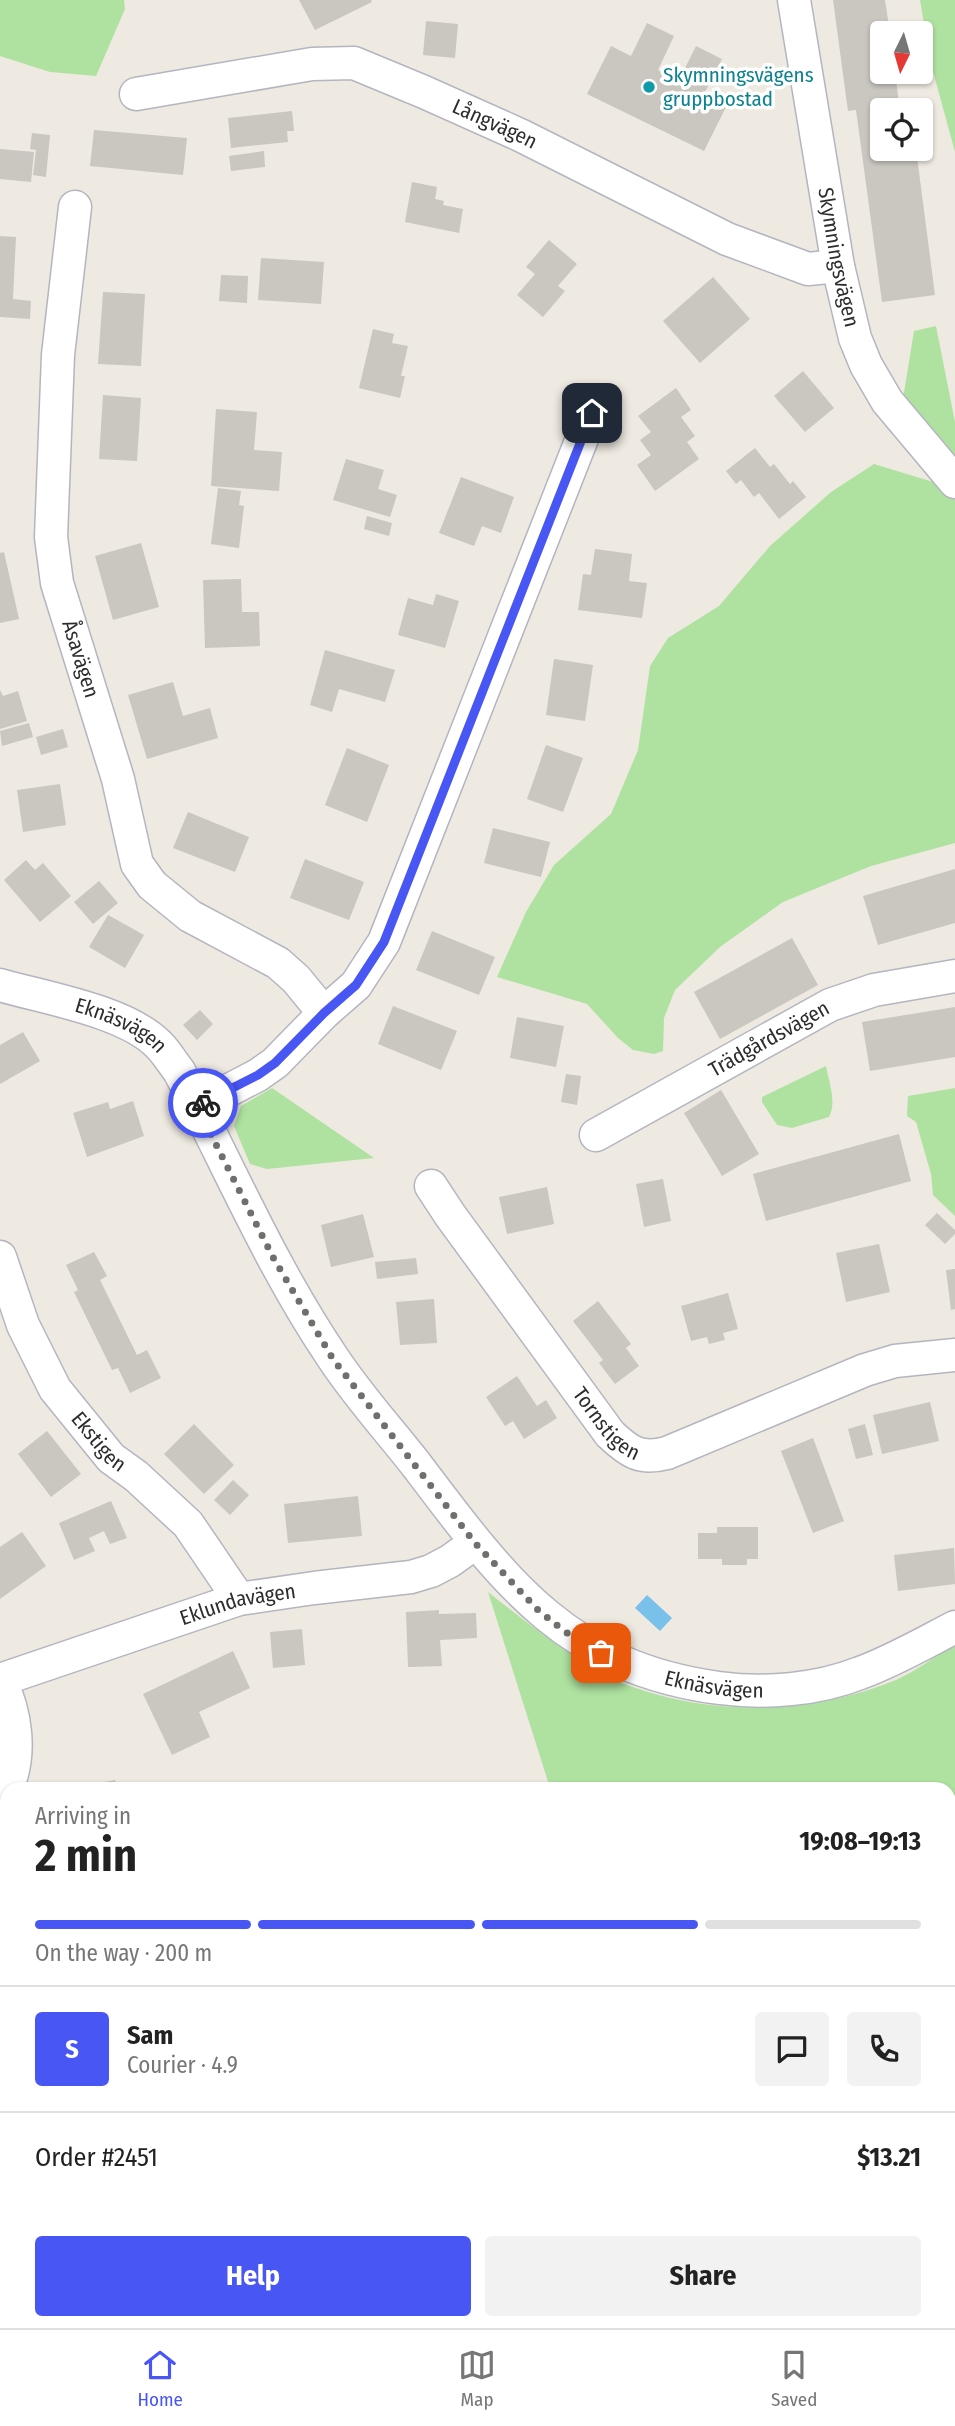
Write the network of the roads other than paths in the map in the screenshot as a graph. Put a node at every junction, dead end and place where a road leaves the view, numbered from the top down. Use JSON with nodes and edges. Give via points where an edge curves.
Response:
{"nodes":[{"id":1,"x":794,"y":0,"type":"edge"},
{"id":2,"x":136,"y":94,"type":"dead end"},
{"id":3,"x":75,"y":207,"type":"dead end"},
{"id":4,"x":838,"y":266,"type":"junction"},
{"id":5,"x":592,"y":413,"type":"dead end"},
{"id":6,"x":955,"y":482,"type":"edge"},
{"id":7,"x":955,"y":976,"type":"edge"},
{"id":8,"x":0,"y":985,"type":"edge"},
{"id":9,"x":324,"y":1013,"type":"junction"},
{"id":10,"x":197,"y":1107,"type":"junction"},
{"id":11,"x":596,"y":1135,"type":"dead end"},
{"id":12,"x":431,"y":1186,"type":"dead end"},
{"id":13,"x":0,"y":1257,"type":"edge"},
{"id":14,"x":955,"y":1356,"type":"edge"},
{"id":15,"x":475,"y":1543,"type":"junction"},
{"id":16,"x":239,"y":1600,"type":"junction"},
{"id":17,"x":955,"y":1628,"type":"edge"},
{"id":18,"x":0,"y":1680,"type":"edge"},
{"id":19,"x":9,"y":1782,"type":"edge"}],
"edges":[{"from":1,"to":4,"type":"street","name":"Skymningsvägen"},
{"from":2,"to":4,"type":"street","name":"Långvägen","via":[[312,64],[354,63],[520,135],[727,239],[808,269]]},
{"from":3,"to":9,"type":"street","name":"Åsavägen","via":[[58,355],[51,537],[57,583],[118,779],[137,864],[152,886],[190,916],[278,963]]},
{"from":4,"to":6,"type":"street","name":"Skymningsvägen","via":[[866,365],[887,401]]},
{"from":5,"to":9,"type":"street","via":[[384,942],[356,985]]},
{"from":7,"to":11,"type":"street","name":"Trädgårdsvägen","via":[[874,990],[830,1006]]},
{"from":8,"to":10,"type":"street","name":"Eknäsvägen","via":[[94,1011],[144,1032],[179,1071]]},
{"from":9,"to":10,"type":"street","via":[[275,1063]]},
{"from":10,"to":15,"type":"street","name":"Eknäsvägen","via":[[274,1259],[333,1359]]},
{"from":12,"to":14,"type":"street","name":"Tornstigen","via":[[610,1434],[638,1455],[667,1453],[865,1370],[921,1357]]},
{"from":13,"to":16,"type":"street","name":"Ekstigen","via":[[23,1325],[55,1389],[111,1458],[188,1524]]},
{"from":15,"to":16,"type":"street","name":"Eklundavägen","via":[[450,1561],[411,1577]]},
{"from":15,"to":17,"type":"street","name":"Eknäsvägen","via":[[564,1631],[635,1668],[707,1686],[774,1690],[831,1682],[859,1674]]},
{"from":16,"to":18,"type":"street","name":"Eklundavägen"},
{"from":18,"to":19,"type":"street","name":"Eklundavägen","via":[[11,1702],[16,1749]]}]}
